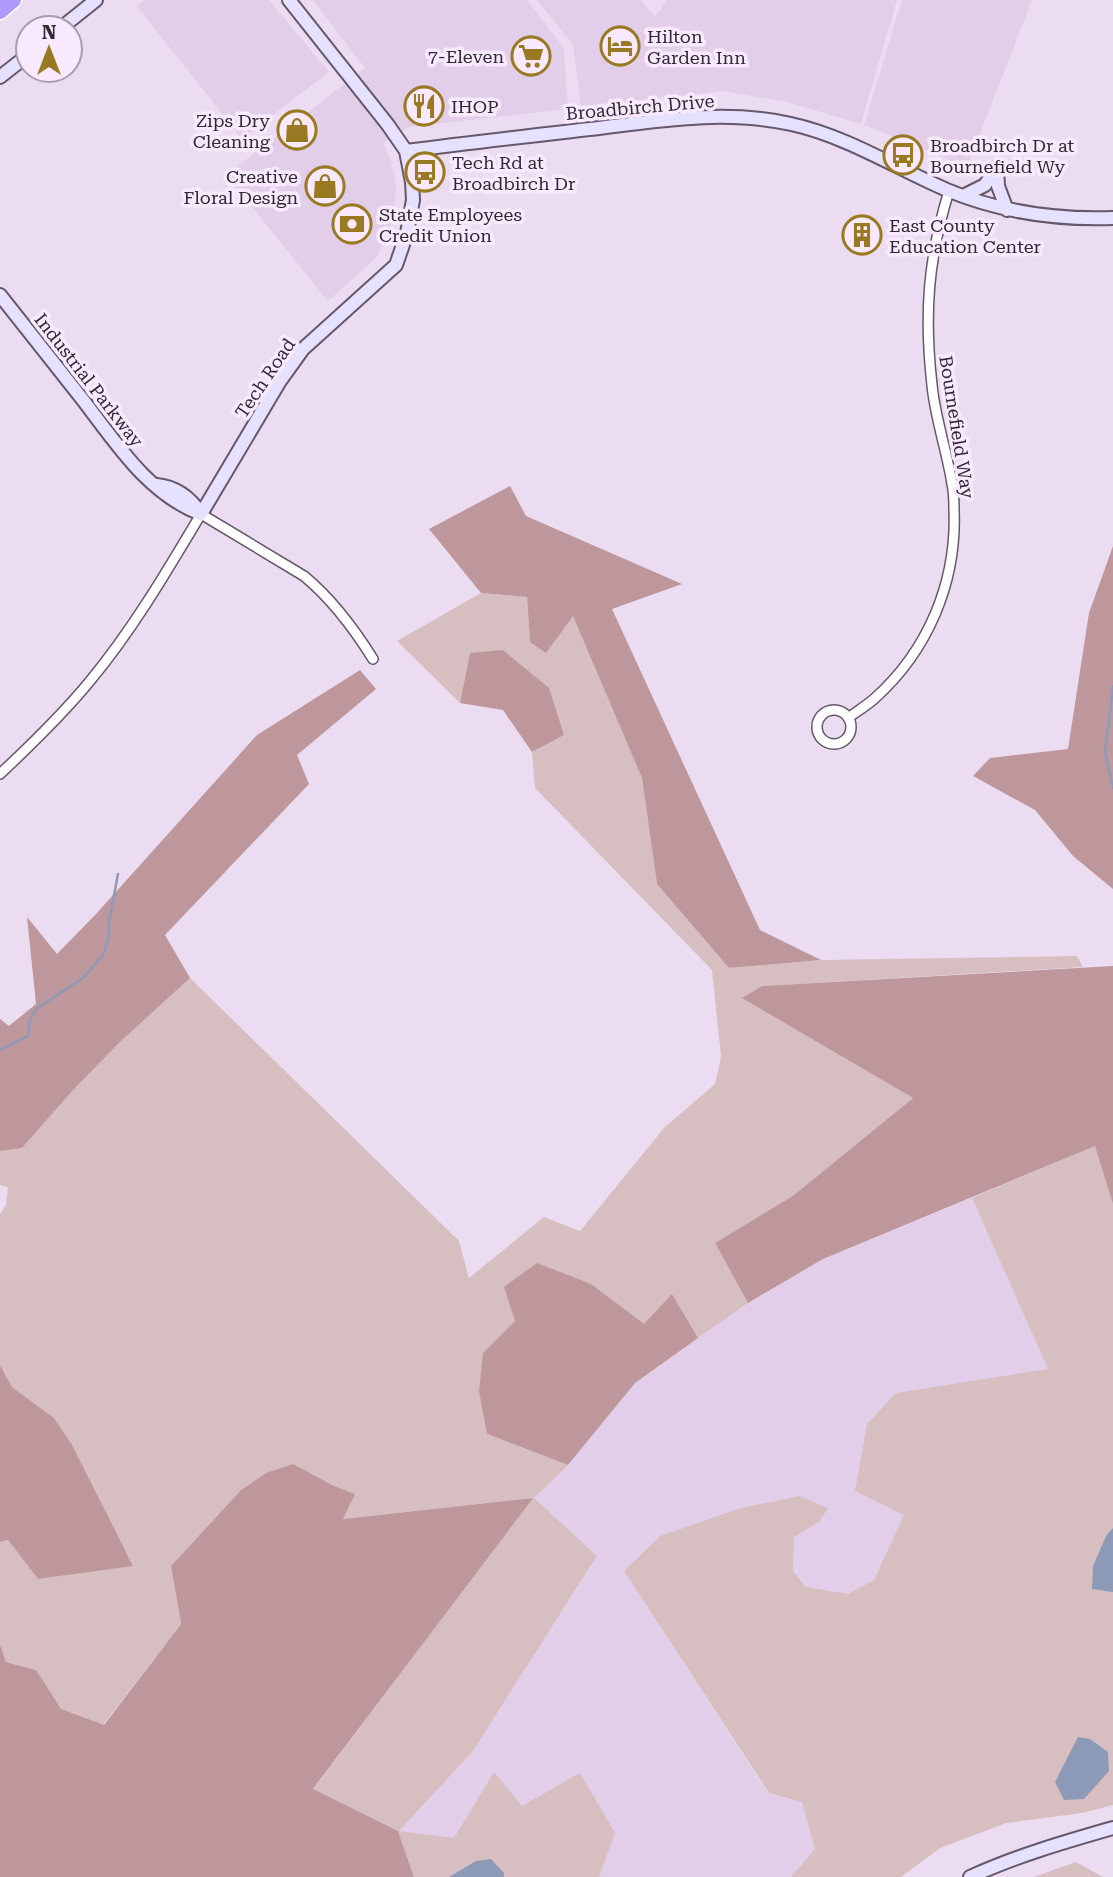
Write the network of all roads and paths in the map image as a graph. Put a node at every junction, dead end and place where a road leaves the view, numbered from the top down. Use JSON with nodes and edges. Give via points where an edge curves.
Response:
{"nodes":[{"id":1,"x":13,"y":0,"type":"edge"},
{"id":2,"x":96,"y":0,"type":"edge"},
{"id":3,"x":289,"y":0,"type":"edge"},
{"id":4,"x":0,"y":11,"type":"edge"},
{"id":5,"x":78,"y":14,"type":"edge"},
{"id":6,"x":14,"y":65,"type":"edge"},
{"id":7,"x":0,"y":76,"type":"edge"},
{"id":8,"x":406,"y":151,"type":"junction"},
{"id":9,"x":949,"y":191,"type":"junction"},
{"id":10,"x":963,"y":196,"type":"junction"},
{"id":11,"x":1007,"y":210,"type":"junction"},
{"id":12,"x":1113,"y":218,"type":"edge"},
{"id":13,"x":0,"y":295,"type":"edge"},
{"id":14,"x":201,"y":514,"type":"junction"},
{"id":15,"x":373,"y":659,"type":"dead end"},
{"id":16,"x":848,"y":718,"type":"dead end"},
{"id":17,"x":0,"y":774,"type":"edge"},
{"id":18,"x":1113,"y":1828,"type":"edge"},
{"id":19,"x":970,"y":1877,"type":"edge"}],
"edges":[{"from":1,"to":4,"type":"highway"},
{"from":2,"to":5,"type":"street"},
{"from":3,"to":8,"type":"street","name":"Tech Road"},
{"from":6,"to":7,"type":"street"},
{"from":8,"to":9,"type":"street","name":"Broadbirch Drive","via":[[689,117],[744,117],[828,135]]},
{"from":8,"to":14,"type":"street","name":"Tech Road","via":[[413,200],[396,265],[303,349]]},
{"from":9,"to":10,"type":"street","name":"Broadbirch Drive"},
{"from":9,"to":16,"type":"street","name":"Bournefield Way","via":[[932,256],[928,343],[932,389],[953,486],[952,559],[932,624],[918,648],[873,700]]},
{"from":10,"to":11,"type":"street","name":"Broadbirch Drive"},
{"from":10,"to":11,"type":"street","via":[[985,185],[997,167]]},
{"from":11,"to":12,"type":"street","name":"Broadbirch Drive","via":[[1049,217]]},
{"from":13,"to":14,"type":"street","name":"Industrial Parkway","via":[[136,468],[155,484],[192,500]]},
{"from":14,"to":15,"type":"street","name":"Industrial Parkway","via":[[319,588]]},
{"from":14,"to":17,"type":"street","name":"Tech Road","via":[[155,591],[91,680]]},
{"from":18,"to":19,"type":"street"}]}
